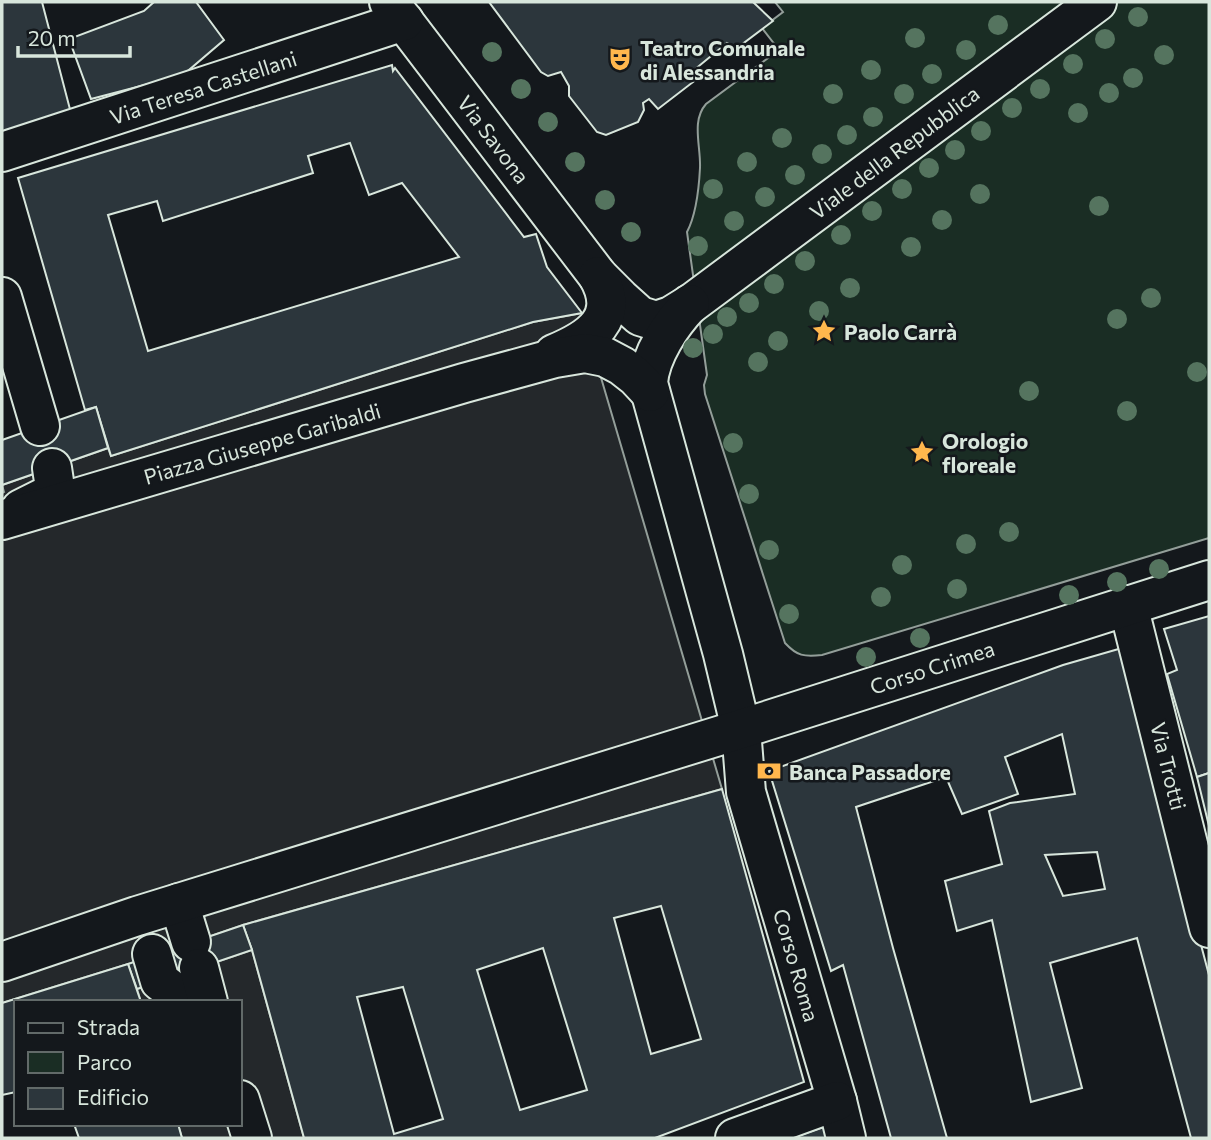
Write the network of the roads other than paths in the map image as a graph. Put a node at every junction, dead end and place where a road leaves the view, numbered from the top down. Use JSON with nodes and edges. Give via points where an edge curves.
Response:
{"nodes":[{"id":1,"x":1097,"y":2,"type":"edge"},
{"id":2,"x":397,"y":12,"type":"edge"},
{"id":3,"x":2,"y":152,"type":"edge"},
{"id":4,"x":598,"y":275,"type":"junction"},
{"id":5,"x":2,"y":297,"type":"edge"},
{"id":6,"x":692,"y":303,"type":"junction"},
{"id":7,"x":522,"y":366,"type":"junction"},
{"id":8,"x":650,"y":392,"type":"junction"},
{"id":9,"x":40,"y":426,"type":"dead end"},
{"id":10,"x":52,"y":468,"type":"dead end"},
{"id":11,"x":2,"y":519,"type":"edge"},
{"id":12,"x":1209,"y":580,"type":"edge"},
{"id":13,"x":1128,"y":605,"type":"junction"},
{"id":14,"x":723,"y":654,"type":"junction"},
{"id":15,"x":814,"y":705,"type":"junction"},
{"id":16,"x":741,"y":729,"type":"junction"},
{"id":17,"x":179,"y":903,"type":"junction"},
{"id":18,"x":1209,"y":928,"type":"edge"},
{"id":19,"x":152,"y":954,"type":"dead end"},
{"id":20,"x":2,"y":962,"type":"edge"},
{"id":21,"x":195,"y":978,"type":"edge"},
{"id":22,"x":837,"y":1101,"type":"junction"},
{"id":23,"x":242,"y":1106,"type":"edge"},
{"id":24,"x":252,"y":1138,"type":"edge"},
{"id":25,"x":735,"y":1138,"type":"edge"},
{"id":26,"x":846,"y":1138,"type":"edge"}],
"edges":[{"from":1,"to":6,"type":"street","name":"Viale della Repubblica"},
{"from":2,"to":3,"type":"street","name":"Via Teresa Castellani"},
{"from":2,"to":4,"type":"street","name":"Via Savona"},
{"from":4,"to":6,"type":"street","name":"Via Savona","via":[[647,319],[663,319]]},
{"from":4,"to":7,"type":"street","via":[[607,305],[597,329],[583,340]]},
{"from":5,"to":9,"type":"street"},
{"from":6,"to":8,"type":"street","via":[[655,358],[649,374]]},
{"from":7,"to":8,"type":"street","via":[[593,354],[622,366]]},
{"from":7,"to":11,"type":"street","name":"Piazza Giuseppe Garibaldi"},
{"from":8,"to":14,"type":"street"},
{"from":10,"to":11,"type":"street","via":[[55,488]]},
{"from":12,"to":13,"type":"street","name":"Corso Crimea"},
{"from":13,"to":15,"type":"street","name":"Corso Crimea"},
{"from":13,"to":18,"type":"street","name":"Via Trotti"},
{"from":14,"to":15,"type":"street","via":[[742,680],[767,701],[782,707]]},
{"from":14,"to":16,"type":"street"},
{"from":15,"to":16,"type":"street","name":"Corso Crimea"},
{"from":16,"to":17,"type":"street","name":"Corso Crimea"},
{"from":16,"to":22,"type":"street","name":"Corso Roma","via":[[747,792]]},
{"from":17,"to":20,"type":"street","name":"Corso Crimea"},
{"from":17,"to":21,"type":"street"},
{"from":19,"to":21,"type":"street","via":[[160,981],[183,999]]},
{"from":22,"to":25,"type":"street"},
{"from":22,"to":26,"type":"street","name":"Corso Roma"},
{"from":23,"to":24,"type":"street"}]}
